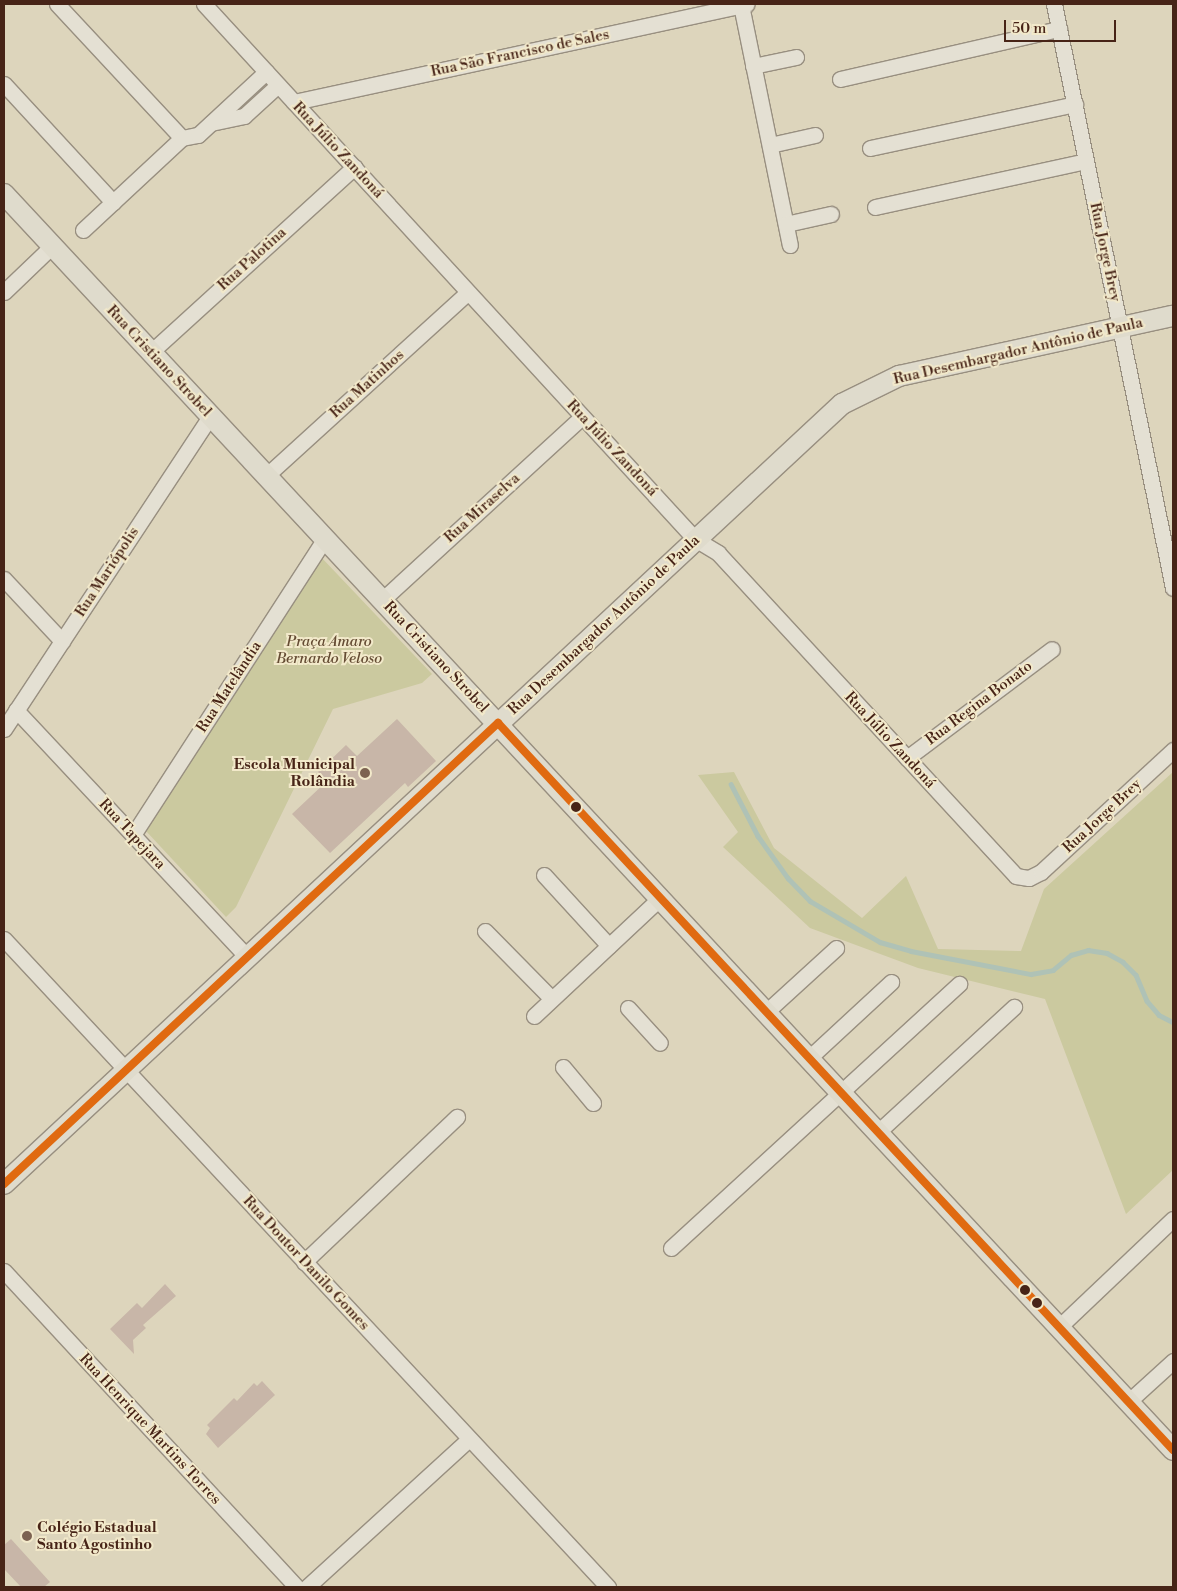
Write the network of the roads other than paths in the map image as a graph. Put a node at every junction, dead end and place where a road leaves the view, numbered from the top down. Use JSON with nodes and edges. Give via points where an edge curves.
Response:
{"nodes":[{"id":1,"x":57,"y":4,"type":"edge"},
{"id":2,"x":204,"y":4,"type":"edge"},
{"id":3,"x":744,"y":4,"type":"edge"},
{"id":4,"x":1054,"y":4,"type":"edge"},
{"id":5,"x":1059,"y":30,"type":"junction"},
{"id":6,"x":796,"y":57,"type":"dead end"},
{"id":7,"x":754,"y":66,"type":"junction"},
{"id":8,"x":266,"y":72,"type":"junction"},
{"id":9,"x":840,"y":79,"type":"dead end"},
{"id":10,"x":4,"y":84,"type":"edge"},
{"id":11,"x":278,"y":85,"type":"junction"},
{"id":12,"x":294,"y":102,"type":"junction"},
{"id":13,"x":1075,"y":104,"type":"junction"},
{"id":14,"x":211,"y":123,"type":"junction"},
{"id":15,"x":815,"y":135,"type":"dead end"},
{"id":16,"x":182,"y":138,"type":"junction"},
{"id":17,"x":770,"y":145,"type":"junction"},
{"id":18,"x":870,"y":148,"type":"dead end"},
{"id":19,"x":1086,"y":160,"type":"junction"},
{"id":20,"x":354,"y":167,"type":"junction"},
{"id":21,"x":4,"y":194,"type":"edge"},
{"id":22,"x":114,"y":202,"type":"junction"},
{"id":23,"x":875,"y":207,"type":"dead end"},
{"id":24,"x":831,"y":214,"type":"dead end"},
{"id":25,"x":786,"y":224,"type":"junction"},
{"id":26,"x":83,"y":230,"type":"dead end"},
{"id":27,"x":790,"y":245,"type":"dead end"},
{"id":28,"x":52,"y":246,"type":"junction"},
{"id":29,"x":4,"y":292,"type":"edge"},
{"id":30,"x":468,"y":292,"type":"junction"},
{"id":31,"x":1173,"y":316,"type":"edge"},
{"id":32,"x":1120,"y":327,"type":"junction"},
{"id":33,"x":150,"y":352,"type":"junction"},
{"id":34,"x":210,"y":416,"type":"junction"},
{"id":35,"x":582,"y":417,"type":"junction"},
{"id":36,"x":266,"y":476,"type":"junction"},
{"id":37,"x":325,"y":538,"type":"junction"},
{"id":38,"x":695,"y":540,"type":"junction"},
{"id":39,"x":4,"y":579,"type":"edge"},
{"id":40,"x":1173,"y":588,"type":"edge"},
{"id":41,"x":382,"y":600,"type":"junction"},
{"id":42,"x":62,"y":641,"type":"junction"},
{"id":43,"x":1052,"y":649,"type":"dead end"},
{"id":44,"x":16,"y":710,"type":"junction"},
{"id":45,"x":498,"y":724,"type":"junction"},
{"id":46,"x":4,"y":729,"type":"edge"},
{"id":47,"x":1173,"y":750,"type":"edge"},
{"id":48,"x":907,"y":758,"type":"junction"},
{"id":49,"x":133,"y":836,"type":"junction"},
{"id":50,"x":544,"y":876,"type":"dead end"},
{"id":51,"x":1029,"y":878,"type":"joint"},
{"id":52,"x":660,"y":898,"type":"junction"},
{"id":53,"x":485,"y":931,"type":"dead end"},
{"id":54,"x":4,"y":939,"type":"edge"},
{"id":55,"x":609,"y":946,"type":"junction"},
{"id":56,"x":836,"y":948,"type":"dead end"},
{"id":57,"x":247,"y":957,"type":"junction"},
{"id":58,"x":891,"y":982,"type":"dead end"},
{"id":59,"x":959,"y":984,"type":"dead end"},
{"id":60,"x":552,"y":1000,"type":"junction"},
{"id":61,"x":628,"y":1008,"type":"dead end"},
{"id":62,"x":1014,"y":1008,"type":"dead end"},
{"id":63,"x":766,"y":1012,"type":"junction"},
{"id":64,"x":534,"y":1016,"type":"dead end"},
{"id":65,"x":660,"y":1043,"type":"dead end"},
{"id":66,"x":809,"y":1058,"type":"junction"},
{"id":67,"x":562,"y":1066,"type":"dead end"},
{"id":68,"x":126,"y":1070,"type":"junction"},
{"id":69,"x":842,"y":1094,"type":"junction"},
{"id":70,"x":593,"y":1103,"type":"dead end"},
{"id":71,"x":457,"y":1117,"type":"dead end"},
{"id":72,"x":878,"y":1132,"type":"junction"},
{"id":73,"x":4,"y":1184,"type":"edge"},
{"id":74,"x":1173,"y":1218,"type":"edge"},
{"id":75,"x":671,"y":1248,"type":"dead end"},
{"id":76,"x":304,"y":1262,"type":"junction"},
{"id":77,"x":4,"y":1271,"type":"edge"},
{"id":78,"x":1059,"y":1327,"type":"junction"},
{"id":79,"x":1173,"y":1362,"type":"edge"},
{"id":80,"x":1128,"y":1402,"type":"junction"},
{"id":81,"x":469,"y":1439,"type":"junction"},
{"id":82,"x":1173,"y":1450,"type":"edge"},
{"id":83,"x":297,"y":1587,"type":"edge"},
{"id":84,"x":307,"y":1587,"type":"edge"},
{"id":85,"x":608,"y":1587,"type":"edge"}],
"edges":[{"from":1,"to":16,"type":"street"},
{"from":2,"to":8,"type":"street","name":"Rua Júlio Zandoná"},
{"from":3,"to":7,"type":"street"},
{"from":3,"to":12,"type":"street","name":"Rua São Francisco de Sales"},
{"from":4,"to":5,"type":"street","name":"Rua Jorge Brey"},
{"from":5,"to":9,"type":"street"},
{"from":5,"to":13,"type":"street","name":"Rua Jorge Brey"},
{"from":6,"to":7,"type":"street"},
{"from":7,"to":17,"type":"street"},
{"from":8,"to":11,"type":"street","name":"Rua Júlio Zandoná"},
{"from":8,"to":14,"type":"street"},
{"from":10,"to":22,"type":"street"},
{"from":11,"to":12,"type":"street","name":"Rua Júlio Zandoná"},
{"from":11,"to":14,"type":"street","via":[[244,116]]},
{"from":12,"to":20,"type":"street","name":"Rua Júlio Zandoná"},
{"from":13,"to":18,"type":"street"},
{"from":13,"to":19,"type":"street","name":"Rua Jorge Brey"},
{"from":14,"to":16,"type":"street","via":[[192,138]]},
{"from":15,"to":17,"type":"street"},
{"from":16,"to":22,"type":"street"},
{"from":17,"to":25,"type":"street"},
{"from":19,"to":23,"type":"street"},
{"from":19,"to":32,"type":"street","name":"Rua Jorge Brey"},
{"from":20,"to":30,"type":"street","name":"Rua Júlio Zandoná"},
{"from":20,"to":33,"type":"street","name":"Rua Palotina"},
{"from":21,"to":28,"type":"main road","name":"Rua Cristiano Strobel"},
{"from":22,"to":26,"type":"street"},
{"from":24,"to":25,"type":"street"},
{"from":25,"to":27,"type":"street"},
{"from":28,"to":29,"type":"street"},
{"from":28,"to":33,"type":"main road","name":"Rua Cristiano Strobel"},
{"from":30,"to":35,"type":"street","name":"Rua Júlio Zandoná"},
{"from":30,"to":36,"type":"street","name":"Rua Matinhos"},
{"from":31,"to":32,"type":"main road","name":"Rua Desembargador Antônio de Paula"},
{"from":32,"to":38,"type":"main road","name":"Rua Desembargador Antônio de Paula","via":[[898,376],[880,383],[842,404]]},
{"from":32,"to":40,"type":"street","name":"Rua Jorge Brey"},
{"from":33,"to":34,"type":"main road","name":"Rua Cristiano Strobel"},
{"from":34,"to":36,"type":"main road","name":"Rua Cristiano Strobel"},
{"from":34,"to":42,"type":"street","name":"Rua Mariópolis"},
{"from":35,"to":38,"type":"street","name":"Rua Júlio Zandoná"},
{"from":35,"to":41,"type":"street","name":"Rua Miraselva"},
{"from":36,"to":37,"type":"main road","name":"Rua Cristiano Strobel"},
{"from":37,"to":41,"type":"main road","name":"Rua Cristiano Strobel"},
{"from":37,"to":49,"type":"street","name":"Rua Matelândia"},
{"from":38,"to":45,"type":"main road","name":"Rua Desembargador Antônio de Paula"},
{"from":38,"to":48,"type":"street","name":"Rua Júlio Zandoná","via":[[718,553]]},
{"from":39,"to":42,"type":"street"},
{"from":41,"to":45,"type":"main road","name":"Rua Cristiano Strobel"},
{"from":42,"to":44,"type":"street","name":"Rua Mariópolis"},
{"from":43,"to":48,"type":"street","name":"Rua Regina Bonato"},
{"from":44,"to":46,"type":"street","name":"Rua Mariópolis"},
{"from":44,"to":49,"type":"street","name":"Rua Tapejara"},
{"from":45,"to":52,"type":"main road","name":"Rua Cristiano Strobel"},
{"from":45,"to":57,"type":"main road","name":"Rua Desembargador Antônio de Paula"},
{"from":47,"to":51,"type":"street","name":"Rua Jorge Brey","via":[[1041,872]]},
{"from":48,"to":51,"type":"street","name":"Rua Júlio Zandoná","via":[[1012,872]]},
{"from":49,"to":57,"type":"street","name":"Rua Tapejara"},
{"from":50,"to":55,"type":"street"},
{"from":52,"to":55,"type":"street"},
{"from":52,"to":63,"type":"main road","name":"Rua Cristiano Strobel"},
{"from":53,"to":60,"type":"street"},
{"from":54,"to":68,"type":"street","name":"Rua Doutor Danilo Gomes"},
{"from":55,"to":60,"type":"street"},
{"from":56,"to":63,"type":"street"},
{"from":57,"to":68,"type":"main road","name":"Rua Desembargador Antônio de Paula"},
{"from":58,"to":66,"type":"street"},
{"from":59,"to":69,"type":"street"},
{"from":60,"to":64,"type":"street"},
{"from":61,"to":65,"type":"street"},
{"from":62,"to":72,"type":"street"},
{"from":63,"to":66,"type":"main road","name":"Rua Cristiano Strobel"},
{"from":66,"to":69,"type":"main road","name":"Rua Cristiano Strobel"},
{"from":67,"to":70,"type":"street"},
{"from":68,"to":73,"type":"main road","name":"Rua Desembargador Antônio de Paula"},
{"from":68,"to":76,"type":"street","name":"Rua Doutor Danilo Gomes"},
{"from":69,"to":72,"type":"main road","name":"Rua Cristiano Strobel"},
{"from":69,"to":75,"type":"street"},
{"from":71,"to":76,"type":"street"},
{"from":72,"to":78,"type":"main road","name":"Rua Cristiano Strobel"},
{"from":74,"to":78,"type":"street"},
{"from":76,"to":81,"type":"street","name":"Rua Doutor Danilo Gomes"},
{"from":77,"to":83,"type":"street","name":"Rua Henrique Martins Torres"},
{"from":78,"to":80,"type":"main road","name":"Rua Cristiano Strobel"},
{"from":79,"to":80,"type":"street"},
{"from":80,"to":82,"type":"main road","name":"Rua Cristiano Strobel"},
{"from":81,"to":84,"type":"street"},
{"from":81,"to":85,"type":"street","name":"Rua Doutor Danilo Gomes"}]}
